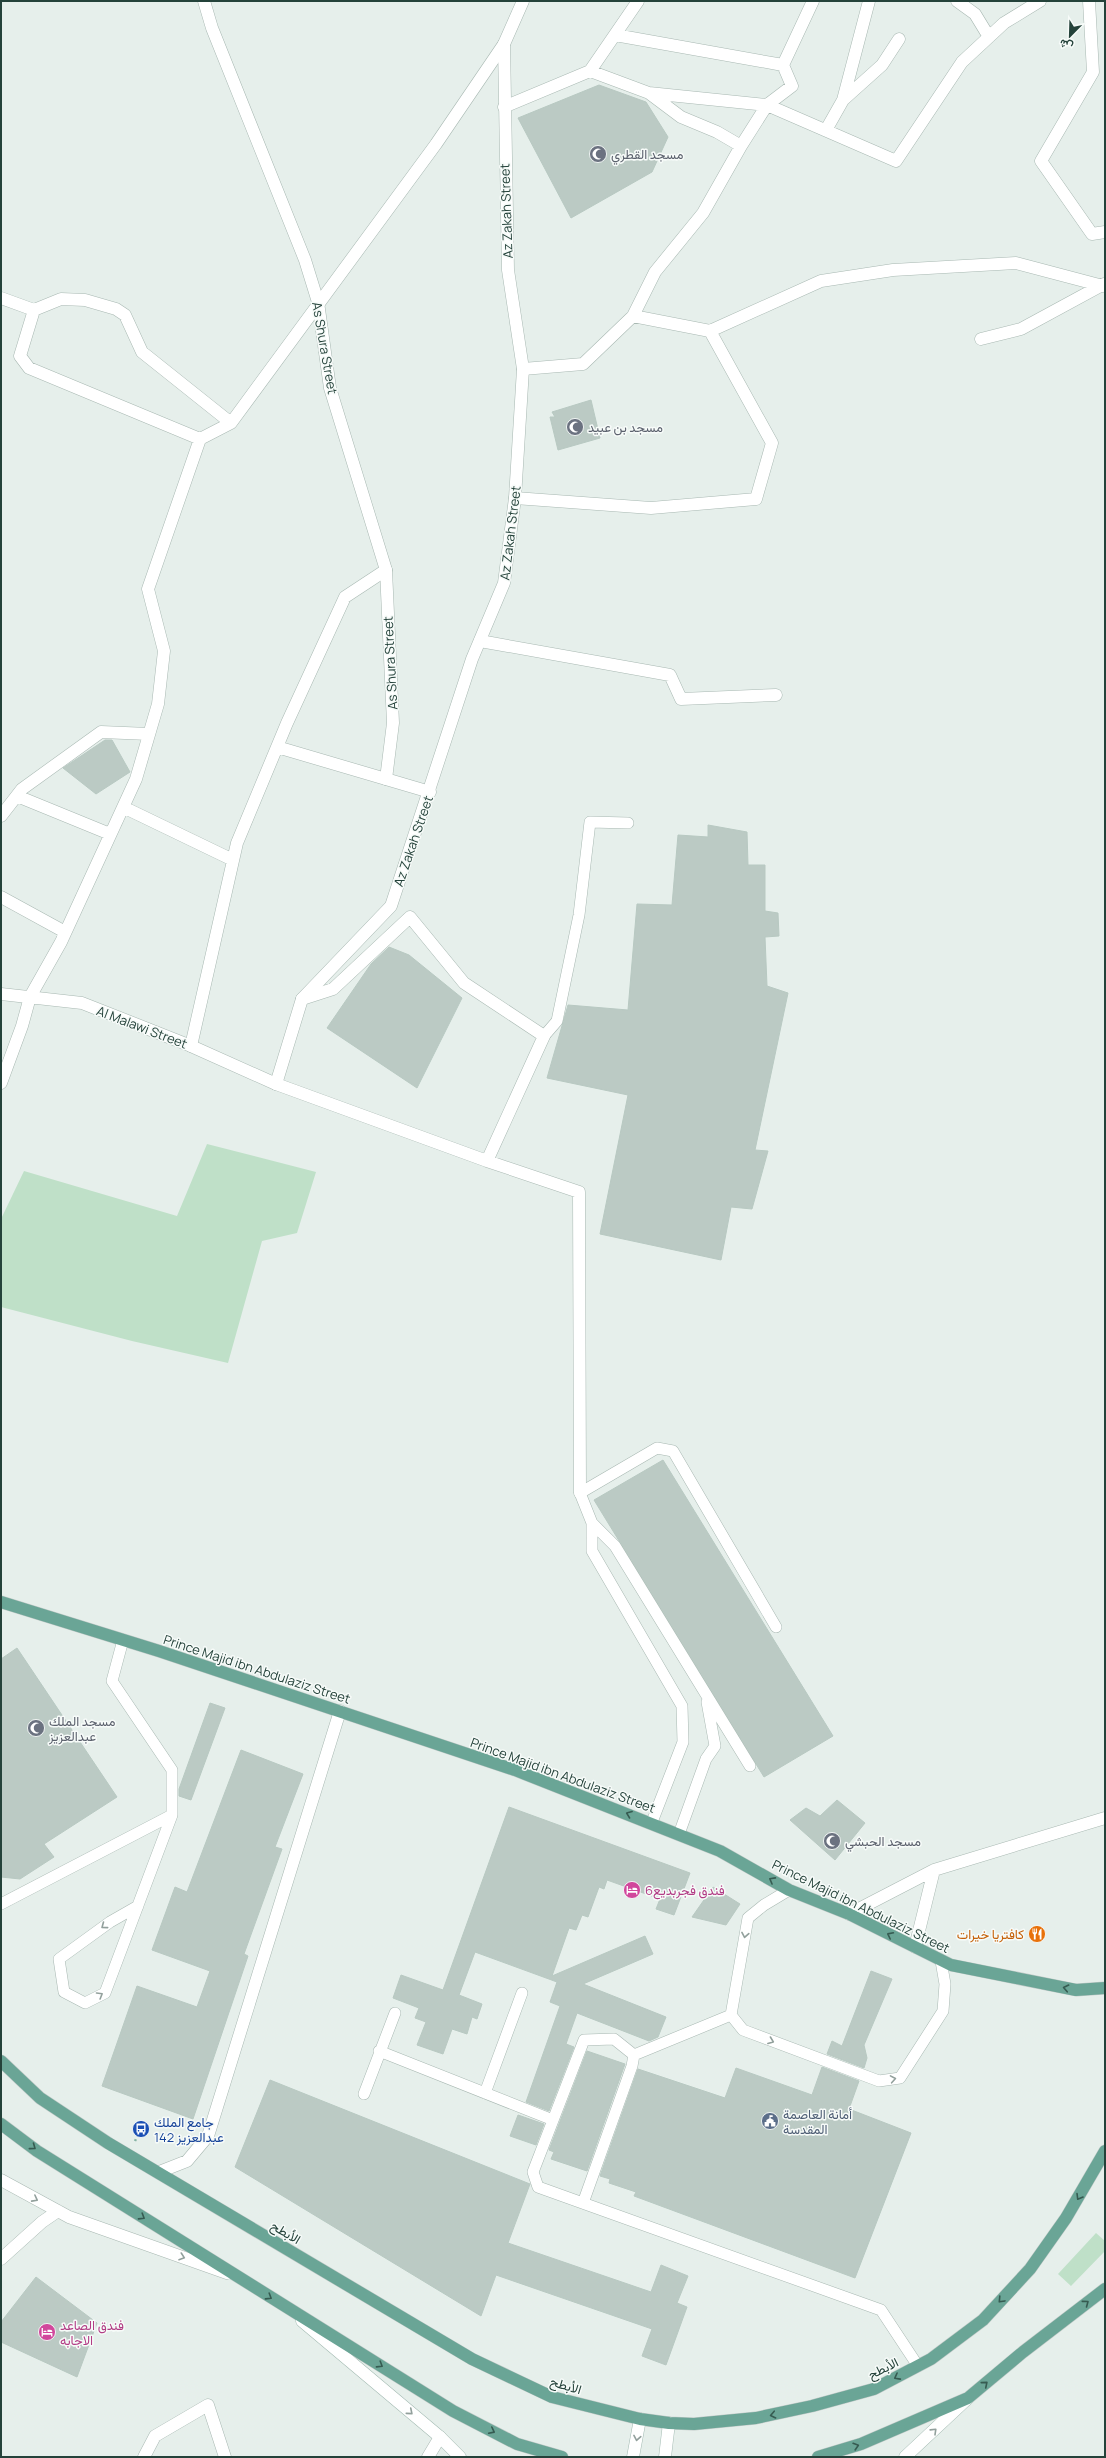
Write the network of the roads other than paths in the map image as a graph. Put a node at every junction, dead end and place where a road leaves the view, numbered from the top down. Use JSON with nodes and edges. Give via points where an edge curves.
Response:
{"nodes":[{"id":1,"x":204,"y":1,"type":"edge"},
{"id":2,"x":523,"y":1,"type":"edge"},
{"id":3,"x":638,"y":1,"type":"edge"},
{"id":4,"x":813,"y":1,"type":"edge"},
{"id":5,"x":869,"y":1,"type":"edge"},
{"id":6,"x":958,"y":1,"type":"edge"},
{"id":7,"x":1040,"y":1,"type":"edge"},
{"id":8,"x":1089,"y":1,"type":"edge"},
{"id":9,"x":614,"y":35,"type":"junction"},
{"id":10,"x":989,"y":37,"type":"junction"},
{"id":11,"x":899,"y":39,"type":"dead end"},
{"id":12,"x":504,"y":44,"type":"junction"},
{"id":13,"x":784,"y":65,"type":"junction"},
{"id":14,"x":590,"y":71,"type":"junction"},
{"id":15,"x":649,"y":93,"type":"junction"},
{"id":16,"x":843,"y":100,"type":"junction"},
{"id":17,"x":767,"y":105,"type":"junction"},
{"id":18,"x":504,"y":107,"type":"junction"},
{"id":19,"x":826,"y":130,"type":"junction"},
{"id":20,"x":741,"y":146,"type":"junction"},
{"id":21,"x":1105,"y":232,"type":"edge"},
{"id":22,"x":1104,"y":285,"type":"edge"},
{"id":23,"x":1,"y":298,"type":"edge"},
{"id":24,"x":318,"y":302,"type":"junction"},
{"id":25,"x":34,"y":310,"type":"junction"},
{"id":26,"x":633,"y":316,"type":"junction"},
{"id":27,"x":710,"y":331,"type":"junction"},
{"id":28,"x":981,"y":339,"type":"dead end"},
{"id":29,"x":523,"y":369,"type":"junction"},
{"id":30,"x":232,"y":422,"type":"junction"},
{"id":31,"x":200,"y":439,"type":"junction"},
{"id":32,"x":515,"y":498,"type":"junction"},
{"id":33,"x":386,"y":570,"type":"junction"},
{"id":34,"x":480,"y":641,"type":"junction"},
{"id":35,"x":776,"y":695,"type":"dead end"},
{"id":36,"x":149,"y":734,"type":"junction"},
{"id":37,"x":277,"y":747,"type":"junction"},
{"id":38,"x":386,"y":779,"type":"junction"},
{"id":39,"x":430,"y":792,"type":"junction"},
{"id":40,"x":16,"y":796,"type":"junction"},
{"id":41,"x":123,"y":807,"type":"junction"},
{"id":42,"x":1,"y":816,"type":"edge"},
{"id":43,"x":628,"y":823,"type":"dead end"},
{"id":44,"x":110,"y":834,"type":"junction"},
{"id":45,"x":233,"y":860,"type":"junction"},
{"id":46,"x":1,"y":897,"type":"edge"},
{"id":47,"x":65,"y":932,"type":"junction"},
{"id":48,"x":1,"y":994,"type":"edge"},
{"id":49,"x":30,"y":997,"type":"junction"},
{"id":50,"x":302,"y":999,"type":"junction"},
{"id":51,"x":544,"y":1036,"type":"junction"},
{"id":52,"x":191,"y":1046,"type":"junction"},
{"id":53,"x":1,"y":1083,"type":"edge"},
{"id":54,"x":276,"y":1084,"type":"junction"},
{"id":55,"x":487,"y":1161,"type":"junction"},
{"id":56,"x":580,"y":1493,"type":"junction"},
{"id":57,"x":592,"y":1523,"type":"junction"},
{"id":58,"x":1,"y":1602,"type":"edge"},
{"id":59,"x":776,"y":1627,"type":"dead end"},
{"id":60,"x":123,"y":1640,"type":"junction"},
{"id":61,"x":705,"y":1694,"type":"junction"},
{"id":62,"x":340,"y":1711,"type":"junction"},
{"id":63,"x":750,"y":1766,"type":"dead end"},
{"id":64,"x":172,"y":1815,"type":"junction"},
{"id":65,"x":1105,"y":1818,"type":"edge"},
{"id":66,"x":652,"y":1822,"type":"junction"},
{"id":67,"x":679,"y":1834,"type":"junction"},
{"id":68,"x":934,"y":1870,"type":"junction"},
{"id":69,"x":789,"y":1890,"type":"junction"},
{"id":70,"x":1,"y":1904,"type":"edge"},
{"id":71,"x":138,"y":1906,"type":"junction"},
{"id":72,"x":849,"y":1914,"type":"junction"},
{"id":73,"x":914,"y":1948,"type":"junction"},
{"id":74,"x":941,"y":1961,"type":"junction"},
{"id":75,"x":1105,"y":1988,"type":"edge"},
{"id":76,"x":522,"y":1993,"type":"dead end"},
{"id":77,"x":395,"y":2013,"type":"dead end"},
{"id":78,"x":731,"y":2015,"type":"junction"},
{"id":79,"x":379,"y":2051,"type":"junction"},
{"id":80,"x":634,"y":2055,"type":"junction"},
{"id":81,"x":1,"y":2061,"type":"edge"},
{"id":82,"x":485,"y":2093,"type":"junction"},
{"id":83,"x":364,"y":2094,"type":"dead end"},
{"id":84,"x":553,"y":2120,"type":"junction"},
{"id":85,"x":1,"y":2124,"type":"edge"},
{"id":86,"x":1105,"y":2151,"type":"edge"},
{"id":87,"x":1105,"y":2161,"type":"edge"},
{"id":88,"x":159,"y":2172,"type":"junction"},
{"id":89,"x":1093,"y":2174,"type":"junction"},
{"id":90,"x":1,"y":2180,"type":"edge"},
{"id":91,"x":583,"y":2203,"type":"junction"},
{"id":92,"x":58,"y":2211,"type":"junction"},
{"id":93,"x":1,"y":2259,"type":"edge"},
{"id":94,"x":236,"y":2276,"type":"junction"},
{"id":95,"x":1105,"y":2289,"type":"edge"},
{"id":96,"x":284,"y":2306,"type":"junction"},
{"id":97,"x":918,"y":2366,"type":"junction"},
{"id":98,"x":968,"y":2398,"type":"junction"},
{"id":99,"x":640,"y":2419,"type":"junction"},
{"id":100,"x":668,"y":2423,"type":"junction"},
{"id":101,"x":440,"y":2437,"type":"junction"},
{"id":102,"x":144,"y":2457,"type":"edge"},
{"id":103,"x":225,"y":2457,"type":"edge"},
{"id":104,"x":428,"y":2457,"type":"edge"},
{"id":105,"x":460,"y":2457,"type":"edge"},
{"id":106,"x":562,"y":2457,"type":"edge"},
{"id":107,"x":633,"y":2457,"type":"edge"},
{"id":108,"x":665,"y":2457,"type":"edge"},
{"id":109,"x":818,"y":2457,"type":"edge"},
{"id":110,"x":905,"y":2457,"type":"edge"}],
"edges":[{"from":1,"to":24,"type":"street","name":"As Shura Street","via":[[212,28],[305,260]]},
{"from":2,"to":12,"type":"street","name":"Az Zakah Street"},
{"from":3,"to":9,"type":"street"},
{"from":4,"to":13,"type":"street"},
{"from":5,"to":16,"type":"street"},
{"from":6,"to":10,"type":"street","via":[[975,14]]},
{"from":7,"to":10,"type":"street","via":[[1004,23]]},
{"from":8,"to":21,"type":"street","via":[[1093,72],[1041,161],[1092,234]]},
{"from":9,"to":13,"type":"street"},
{"from":9,"to":14,"type":"street"},
{"from":10,"to":19,"type":"street","via":[[962,62],[896,161]]},
{"from":11,"to":16,"type":"street","via":[[882,64]]},
{"from":12,"to":18,"type":"street","name":"Az Zakah Street"},
{"from":12,"to":24,"type":"street","via":[[436,144]]},
{"from":13,"to":17,"type":"street","via":[[792,86]]},
{"from":14,"to":15,"type":"street"},
{"from":14,"to":18,"type":"street"},
{"from":15,"to":17,"type":"street"},
{"from":15,"to":20,"type":"street","via":[[681,117],[717,132]]},
{"from":16,"to":19,"type":"street"},
{"from":17,"to":19,"type":"street"},
{"from":17,"to":20,"type":"street"},
{"from":18,"to":29,"type":"street","name":"Az Zakah Street","via":[[508,270]]},
{"from":20,"to":26,"type":"street","via":[[703,213],[655,272]]},
{"from":22,"to":27,"type":"street","via":[[1016,263],[893,270],[821,281]]},
{"from":22,"to":28,"type":"street","via":[[1022,329]]},
{"from":23,"to":25,"type":"street"},
{"from":24,"to":30,"type":"street"},
{"from":24,"to":33,"type":"street","name":"As Shura Street","via":[[330,388]]},
{"from":25,"to":30,"type":"street","via":[[61,299],[86,300],[116,309],[125,315],[142,352]]},
{"from":25,"to":31,"type":"street","via":[[20,356],[29,368]]},
{"from":26,"to":27,"type":"street"},
{"from":26,"to":29,"type":"street","via":[[583,364]]},
{"from":27,"to":32,"type":"street","via":[[772,443],[756,499],[651,508]]},
{"from":29,"to":32,"type":"street","name":"Az Zakah Street"},
{"from":30,"to":31,"type":"street"},
{"from":31,"to":36,"type":"street","via":[[148,589],[164,651],[158,704]]},
{"from":32,"to":34,"type":"street","name":"Az Zakah Street","via":[[504,583]]},
{"from":33,"to":37,"type":"street","via":[[344,597]]},
{"from":33,"to":38,"type":"street","name":"As Shura Street","via":[[392,723]]},
{"from":34,"to":35,"type":"street","via":[[670,675],[681,699]]},
{"from":34,"to":39,"type":"street","name":"Az Zakah Street"},
{"from":36,"to":40,"type":"street","via":[[101,732]]},
{"from":36,"to":41,"type":"street","via":[[136,779]]},
{"from":37,"to":38,"type":"street"},
{"from":37,"to":45,"type":"street","via":[[237,843]]},
{"from":38,"to":39,"type":"street"},
{"from":39,"to":50,"type":"street","name":"Az Zakah Street","via":[[391,906]]},
{"from":40,"to":42,"type":"street"},
{"from":40,"to":44,"type":"street"},
{"from":41,"to":44,"type":"street"},
{"from":41,"to":45,"type":"street"},
{"from":43,"to":51,"type":"lane","via":[[590,822],[578,915],[557,1021]]},
{"from":44,"to":47,"type":"street"},
{"from":45,"to":52,"type":"street"},
{"from":46,"to":47,"type":"street"},
{"from":47,"to":49,"type":"street"},
{"from":48,"to":49,"type":"street","name":"Al Malawi Street"},
{"from":49,"to":52,"type":"street","name":"Al Malawi Street","via":[[82,1003]]},
{"from":49,"to":53,"type":"street"},
{"from":50,"to":51,"type":"street","via":[[333,989],[410,917],[464,982]]},
{"from":50,"to":54,"type":"street","name":"Az Zakah Street"},
{"from":51,"to":55,"type":"street"},
{"from":52,"to":54,"type":"street","name":"Al Malawi Street"},
{"from":54,"to":55,"type":"street","name":"Al Malawi Street"},
{"from":55,"to":56,"type":"street","name":"Al Malawi Street","via":[[579,1192]]},
{"from":56,"to":57,"type":"lane"},
{"from":56,"to":59,"type":"lane","via":[[657,1448],[674,1452]]},
{"from":57,"to":61,"type":"lane","via":[[614,1546]]},
{"from":57,"to":66,"type":"lane","via":[[592,1551],[682,1706],[682,1742]]},
{"from":58,"to":60,"type":"main road","name":"Prince Majid ibn Abdulaziz Street"},
{"from":60,"to":62,"type":"main road","name":"Prince Majid ibn Abdulaziz Street"},
{"from":60,"to":64,"type":"lane","via":[[112,1681],[172,1770]]},
{"from":61,"to":63,"type":"lane"},
{"from":61,"to":67,"type":"lane","via":[[715,1746],[706,1760]]},
{"from":66,"to":62,"type":"main road","name":"Prince Majid ibn Abdulaziz Street","one_way":true,"via":[[515,1770]]},
{"from":62,"to":88,"type":"street","via":[[208,2136],[187,2161]]},
{"from":64,"to":70,"type":"lane"},
{"from":64,"to":71,"type":"lane"},
{"from":65,"to":68,"type":"street"},
{"from":66,"to":67,"type":"main road","name":"Prince Majid ibn Abdulaziz Street"},
{"from":69,"to":67,"type":"main road","name":"Prince Majid ibn Abdulaziz Street","one_way":true,"via":[[720,1851]]},
{"from":68,"to":72,"type":"street"},
{"from":68,"to":73,"type":"street"},
{"from":69,"to":72,"type":"main road","name":"Prince Majid ibn Abdulaziz Street"},
{"from":69,"to":78,"type":"lane","one_way":true,"via":[[748,1918]]},
{"from":71,"to":71,"type":"lane","one_way":true,"via":[[110,1922],[59,1959],[64,1992],[86,2003],[105,1993]]},
{"from":73,"to":72,"type":"main road","name":"Prince Majid ibn Abdulaziz Street","one_way":true},
{"from":73,"to":74,"type":"main road","name":"Prince Majid ibn Abdulaziz Street"},
{"from":75,"to":74,"type":"main road","name":"Prince Majid ibn Abdulaziz Street","one_way":true,"via":[[1076,1990]]},
{"from":78,"to":74,"type":"lane","one_way":true,"via":[[743,2030],[878,2081],[900,2078],[943,2011],[945,1984]]},
{"from":76,"to":82,"type":"lane"},
{"from":77,"to":79,"type":"lane"},
{"from":78,"to":80,"type":"lane"},
{"from":79,"to":82,"type":"lane"},
{"from":79,"to":83,"type":"lane"},
{"from":80,"to":84,"type":"lane","via":[[614,2039],[584,2040]]},
{"from":80,"to":91,"type":"lane"},
{"from":81,"to":88,"type":"main road","name":"الأبطح","via":[[40,2098]]},
{"from":82,"to":84,"type":"lane"},
{"from":84,"to":91,"type":"lane","via":[[533,2172],[538,2187]]},
{"from":85,"to":94,"type":"main road","one_way":true,"via":[[37,2150]]},
{"from":86,"to":89,"type":"main road","name":"الأبطح"},
{"from":87,"to":89,"type":"main road"},
{"from":88,"to":99,"type":"main road","name":"الأبطح","via":[[472,2359],[552,2397]]},
{"from":89,"to":97,"type":"main road","name":"الأبطح","one_way":true,"via":[[1030,2269],[983,2320],[932,2359]]},
{"from":90,"to":92,"type":"street","one_way":true},
{"from":91,"to":97,"type":"lane","via":[[881,2310]]},
{"from":92,"to":93,"type":"street"},
{"from":92,"to":94,"type":"street","one_way":true},
{"from":94,"to":96,"type":"main road","one_way":true},
{"from":98,"to":95,"type":"main road","one_way":true},
{"from":96,"to":101,"type":"street","one_way":true},
{"from":96,"to":106,"type":"main road","one_way":true,"via":[[453,2411],[517,2444]]},
{"from":97,"to":100,"type":"main road","name":"الأبطح","one_way":true,"via":[[874,2389],[812,2406],[756,2418],[694,2424]]},
{"from":109,"to":98,"type":"main road","one_way":true,"via":[[861,2444]]},
{"from":110,"to":98,"type":"street","one_way":true},
{"from":99,"to":100,"type":"main road","name":"الأبطح"},
{"from":99,"to":107,"type":"street","one_way":true},
{"from":100,"to":108,"type":"street"},
{"from":101,"to":104,"type":"street"},
{"from":101,"to":105,"type":"street"},
{"from":102,"to":103,"type":"street","via":[[155,2436],[208,2406]]}]}
